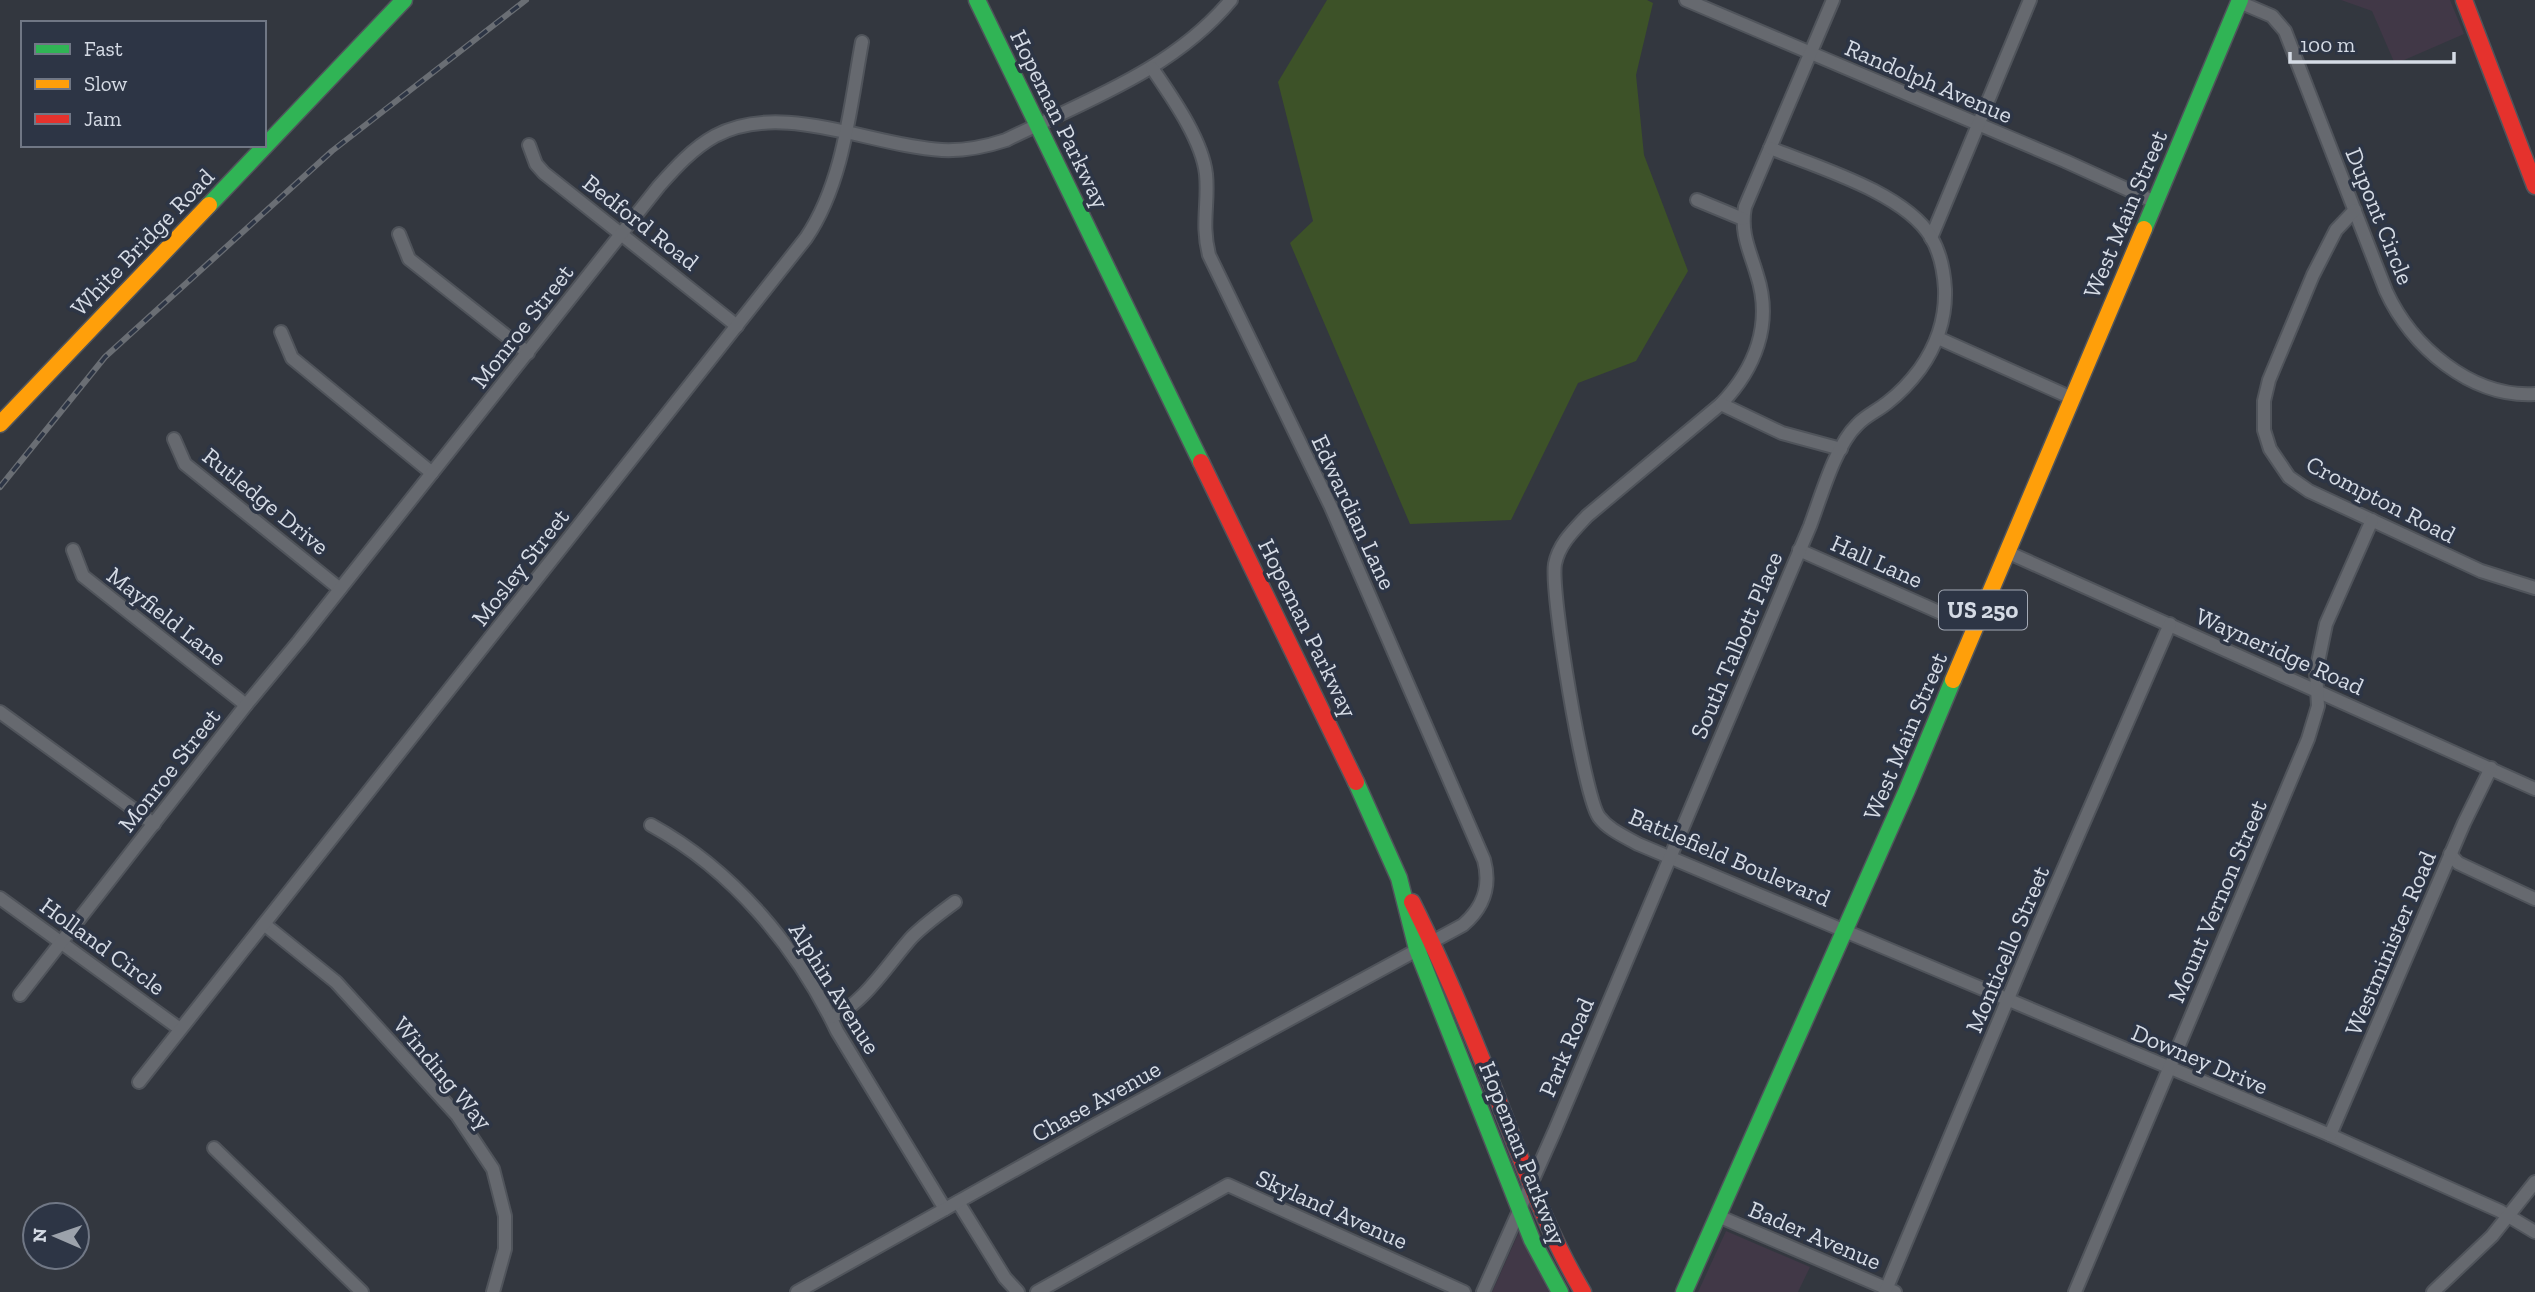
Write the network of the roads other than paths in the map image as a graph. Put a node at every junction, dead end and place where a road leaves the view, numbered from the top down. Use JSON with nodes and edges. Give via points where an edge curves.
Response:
{"nodes":[{"id":1,"x":404,"y":0,"type":"edge"},
{"id":2,"x":977,"y":0,"type":"edge"},
{"id":3,"x":1231,"y":0,"type":"edge"},
{"id":4,"x":1686,"y":0,"type":"edge"},
{"id":5,"x":1833,"y":0,"type":"edge"},
{"id":6,"x":2030,"y":0,"type":"edge"},
{"id":7,"x":2464,"y":0,"type":"edge"},
{"id":8,"x":2240,"y":1,"type":"edge"},
{"id":9,"x":862,"y":42,"type":"dead end"},
{"id":10,"x":1811,"y":53,"type":"junction"},
{"id":11,"x":1152,"y":68,"type":"junction"},
{"id":12,"x":1036,"y":125,"type":"junction"},
{"id":13,"x":1977,"y":125,"type":"junction"},
{"id":14,"x":845,"y":132,"type":"junction"},
{"id":15,"x":266,"y":145,"type":"edge"},
{"id":16,"x":529,"y":145,"type":"dead end"},
{"id":17,"x":264,"y":147,"type":"edge"},
{"id":18,"x":1770,"y":148,"type":"junction"},
{"id":19,"x":2535,"y":186,"type":"edge"},
{"id":20,"x":1697,"y":200,"type":"dead end"},
{"id":21,"x":2155,"y":202,"type":"junction"},
{"id":22,"x":2355,"y":210,"type":"junction"},
{"id":23,"x":1743,"y":219,"type":"junction"},
{"id":24,"x":399,"y":234,"type":"dead end"},
{"id":25,"x":622,"y":234,"type":"junction"},
{"id":26,"x":1931,"y":237,"type":"junction"},
{"id":27,"x":737,"y":326,"type":"junction"},
{"id":28,"x":281,"y":332,"type":"dead end"},
{"id":29,"x":1938,"y":338,"type":"junction"},
{"id":30,"x":528,"y":353,"type":"junction"},
{"id":31,"x":2535,"y":394,"type":"edge"},
{"id":32,"x":2072,"y":398,"type":"junction"},
{"id":33,"x":1721,"y":404,"type":"junction"},
{"id":34,"x":0,"y":424,"type":"edge"},
{"id":35,"x":174,"y":439,"type":"dead end"},
{"id":36,"x":1841,"y":449,"type":"junction"},
{"id":37,"x":432,"y":473,"type":"junction"},
{"id":38,"x":2372,"y":520,"type":"junction"},
{"id":39,"x":72,"y":550,"type":"dead end"},
{"id":40,"x":1799,"y":550,"type":"junction"},
{"id":41,"x":2007,"y":552,"type":"junction"},
{"id":42,"x":2535,"y":588,"type":"edge"},
{"id":43,"x":340,"y":589,"type":"junction"},
{"id":44,"x":2170,"y":624,"type":"junction"},
{"id":45,"x":1975,"y":628,"type":"junction"},
{"id":46,"x":2317,"y":691,"type":"junction"},
{"id":47,"x":246,"y":705,"type":"junction"},
{"id":48,"x":0,"y":712,"type":"edge"},
{"id":49,"x":2491,"y":768,"type":"junction"},
{"id":50,"x":2535,"y":789,"type":"edge"},
{"id":51,"x":154,"y":824,"type":"junction"},
{"id":52,"x":651,"y":825,"type":"dead end"},
{"id":53,"x":2450,"y":854,"type":"junction"},
{"id":54,"x":1669,"y":856,"type":"junction"},
{"id":55,"x":1399,"y":878,"type":"junction"},
{"id":56,"x":0,"y":898,"type":"edge"},
{"id":57,"x":2535,"y":900,"type":"edge"},
{"id":58,"x":954,"y":902,"type":"dead end"},
{"id":59,"x":264,"y":924,"type":"junction"},
{"id":60,"x":1845,"y":931,"type":"junction"},
{"id":61,"x":1432,"y":941,"type":"junction"},
{"id":62,"x":61,"y":942,"type":"junction"},
{"id":63,"x":1417,"y":949,"type":"junction"},
{"id":64,"x":20,"y":995,"type":"dead end"},
{"id":65,"x":2007,"y":1000,"type":"junction"},
{"id":66,"x":831,"y":1017,"type":"junction"},
{"id":67,"x":180,"y":1029,"type":"junction"},
{"id":68,"x":2169,"y":1069,"type":"junction"},
{"id":69,"x":139,"y":1082,"type":"dead end"},
{"id":70,"x":2330,"y":1135,"type":"junction"},
{"id":71,"x":214,"y":1148,"type":"dead end"},
{"id":72,"x":2535,"y":1182,"type":"edge"},
{"id":73,"x":1530,"y":1185,"type":"junction"},
{"id":74,"x":958,"y":1202,"type":"junction"},
{"id":75,"x":1519,"y":1208,"type":"junction"},
{"id":76,"x":944,"y":1209,"type":"junction"},
{"id":77,"x":1718,"y":1216,"type":"junction"},
{"id":78,"x":2510,"y":1216,"type":"junction"},
{"id":79,"x":2535,"y":1231,"type":"edge"},
{"id":80,"x":1889,"y":1291,"type":"edge"},
{"id":81,"x":362,"y":1292,"type":"edge"},
{"id":82,"x":493,"y":1292,"type":"edge"},
{"id":83,"x":797,"y":1292,"type":"edge"},
{"id":84,"x":1018,"y":1292,"type":"edge"},
{"id":85,"x":1037,"y":1292,"type":"edge"},
{"id":86,"x":1464,"y":1292,"type":"edge"},
{"id":87,"x":1483,"y":1292,"type":"edge"},
{"id":88,"x":1560,"y":1292,"type":"edge"},
{"id":89,"x":1583,"y":1292,"type":"edge"},
{"id":90,"x":1684,"y":1292,"type":"edge"},
{"id":91,"x":2075,"y":1292,"type":"edge"},
{"id":92,"x":2433,"y":1292,"type":"edge"}],
"edges":[{"from":1,"to":15,"type":"main road","name":"White Bridge Road"},
{"from":2,"to":12,"type":"main road","name":"Hopeman Parkway"},
{"from":3,"to":11,"type":"street","name":"Monroe Street","via":[[1194,38]]},
{"from":4,"to":10,"type":"street","name":"Randolph Avenue"},
{"from":5,"to":10,"type":"street"},
{"from":6,"to":13,"type":"street"},
{"from":7,"to":19,"type":"main road"},
{"from":8,"to":21,"type":"main road","name":"West Main Street","number":"US 250"},
{"from":8,"to":22,"type":"street","name":"Dupont Circle","via":[[2272,16],[2285,31]]},
{"from":9,"to":14,"type":"street","name":"Mosley Street"},
{"from":10,"to":13,"type":"street","name":"Randolph Avenue"},
{"from":10,"to":18,"type":"street"},
{"from":11,"to":12,"type":"street","name":"Monroe Street"},
{"from":11,"to":61,"type":"street","name":"Edwardian Lane","via":[[1203,158],[1209,255],[1331,507],[1484,860],[1488,886],[1477,911],[1463,925]]},
{"from":12,"to":14,"type":"street","name":"Monroe Street","via":[[989,145],[959,150],[928,149]]},
{"from":12,"to":55,"type":"main road","name":"Hopeman Parkway","via":[[1209,474]]},
{"from":13,"to":21,"type":"street","name":"Randolph Avenue"},
{"from":13,"to":26,"type":"street"},
{"from":14,"to":25,"type":"street","name":"Monroe Street","via":[[764,122],[717,135],[673,170]]},
{"from":14,"to":27,"type":"street","name":"Mosley Street","via":[[830,192],[815,224]]},
{"from":16,"to":25,"type":"street","name":"Bedford Road","via":[[544,173]]},
{"from":17,"to":34,"type":"main road","name":"White Bridge Road"},
{"from":18,"to":23,"type":"street"},
{"from":18,"to":26,"type":"street","via":[[1890,199]]},
{"from":20,"to":23,"type":"street"},
{"from":21,"to":32,"type":"main road","name":"West Main Street","number":"US 250"},
{"from":22,"to":31,"type":"street","name":"Dupont Circle","via":[[2392,303],[2424,345],[2474,381],[2513,393]]},
{"from":22,"to":38,"type":"street","name":"Crompton Road","via":[[2336,230],[2314,275],[2270,380],[2263,421],[2270,449],[2288,477]]},
{"from":23,"to":33,"type":"street","via":[[1745,242],[1762,292],[1762,327],[1747,373]]},
{"from":24,"to":30,"type":"street","via":[[409,259]]},
{"from":25,"to":27,"type":"street","name":"Bedford Road"},
{"from":25,"to":30,"type":"street","name":"Monroe Street"},
{"from":26,"to":29,"type":"street","via":[[1944,282]]},
{"from":27,"to":59,"type":"street","name":"Mosley Street"},
{"from":28,"to":37,"type":"street","via":[[292,358]]},
{"from":29,"to":32,"type":"street"},
{"from":29,"to":36,"type":"street","name":"South Talbott Place","via":[[1911,380],[1855,426]]},
{"from":30,"to":37,"type":"street","name":"Monroe Street"},
{"from":32,"to":41,"type":"main road","name":"West Main Street","number":"US 250"},
{"from":33,"to":36,"type":"street","via":[[1782,433]]},
{"from":33,"to":54,"type":"street","name":"Battlefield Boulevard","via":[[1587,516],[1567,537],[1554,574],[1593,806],[1610,829]]},
{"from":35,"to":43,"type":"street","name":"Rutledge Drive","via":[[185,464]]},
{"from":36,"to":40,"type":"street","name":"South Talbott Place"},
{"from":37,"to":43,"type":"street","name":"Monroe Street"},
{"from":38,"to":42,"type":"street","name":"Crompton Road","via":[[2481,571]]},
{"from":38,"to":46,"type":"street","name":"Mount Vernon Street","via":[[2326,624]]},
{"from":39,"to":47,"type":"street","name":"Mayfield Lane","via":[[83,576]]},
{"from":40,"to":45,"type":"street","name":"Hall Lane"},
{"from":40,"to":54,"type":"street","name":"South Talbott Place"},
{"from":41,"to":44,"type":"street","name":"Wayneridge Road"},
{"from":41,"to":45,"type":"main road","name":"West Main Street","number":"US 250"},
{"from":43,"to":47,"type":"street","name":"Monroe Street"},
{"from":44,"to":46,"type":"street","name":"Wayneridge Road"},
{"from":44,"to":65,"type":"street","name":"Monticello Street"},
{"from":45,"to":60,"type":"main road","name":"West Main Street","number":"US 250"},
{"from":46,"to":49,"type":"street","name":"Wayneridge Road"},
{"from":46,"to":68,"type":"street","name":"Mount Vernon Street","via":[[2318,706],[2308,739]]},
{"from":47,"to":51,"type":"street","name":"Monroe Street"},
{"from":48,"to":51,"type":"street"},
{"from":49,"to":50,"type":"street","name":"Wayneridge Road"},
{"from":49,"to":53,"type":"street","name":"Westminister Road"},
{"from":51,"to":62,"type":"street","name":"Monroe Street"},
{"from":52,"to":66,"type":"street","name":"Alphin Avenue","via":[[695,853],[754,906],[789,949]]},
{"from":53,"to":57,"type":"street","via":[[2458,863]]},
{"from":53,"to":70,"type":"street","name":"Westminister Road"},
{"from":54,"to":60,"type":"street","name":"Battlefield Boulevard"},
{"from":54,"to":73,"type":"street","name":"Park Road"},
{"from":55,"to":61,"type":"main road"},
{"from":55,"to":63,"type":"main road","name":"Hopeman Parkway"},
{"from":56,"to":62,"type":"street","name":"Holland Circle"},
{"from":58,"to":66,"type":"street","via":[[913,936],[858,999]]},
{"from":59,"to":67,"type":"street","name":"Mosley Street"},
{"from":59,"to":82,"type":"street","name":"Winding Way","via":[[337,982],[457,1115],[493,1169],[505,1216],[505,1249]]},
{"from":60,"to":65,"type":"street","name":"Downey Drive"},
{"from":60,"to":77,"type":"main road","name":"West Main Street","number":"US 250"},
{"from":61,"to":63,"type":"street","name":"Edwardian Lane"},
{"from":61,"to":73,"type":"main road"},
{"from":62,"to":64,"type":"street","name":"Monroe Street"},
{"from":62,"to":67,"type":"street","name":"Holland Circle"},
{"from":63,"to":74,"type":"street","name":"Chase Avenue"},
{"from":63,"to":75,"type":"main road","name":"Hopeman Parkway"},
{"from":65,"to":68,"type":"street","name":"Downey Drive"},
{"from":65,"to":80,"type":"street","name":"Monticello Street"},
{"from":66,"to":76,"type":"street","name":"Alphin Avenue"},
{"from":67,"to":69,"type":"street","name":"Mosley Street"},
{"from":68,"to":70,"type":"street","name":"Downey Drive"},
{"from":68,"to":91,"type":"street","name":"Mount Vernon Street"},
{"from":70,"to":78,"type":"street","name":"Downey Drive"},
{"from":71,"to":81,"type":"street"},
{"from":72,"to":78,"type":"street"},
{"from":73,"to":75,"type":"street","name":"Park Road"},
{"from":73,"to":89,"type":"main road","via":[[1548,1231]]},
{"from":74,"to":76,"type":"street","name":"Chase Avenue"},
{"from":74,"to":84,"type":"street"},
{"from":75,"to":87,"type":"street","name":"Park Road"},
{"from":75,"to":88,"type":"main road","name":"Hopeman Parkway"},
{"from":76,"to":83,"type":"street","name":"Chase Avenue"},
{"from":77,"to":80,"type":"street","name":"Bader Avenue"},
{"from":77,"to":90,"type":"main road","name":"West Main Street","number":"US 250"},
{"from":78,"to":79,"type":"street","name":"Downey Drive"},
{"from":78,"to":92,"type":"street"},
{"from":85,"to":86,"type":"street","name":"Skyland Avenue","via":[[1228,1185]]}]}
